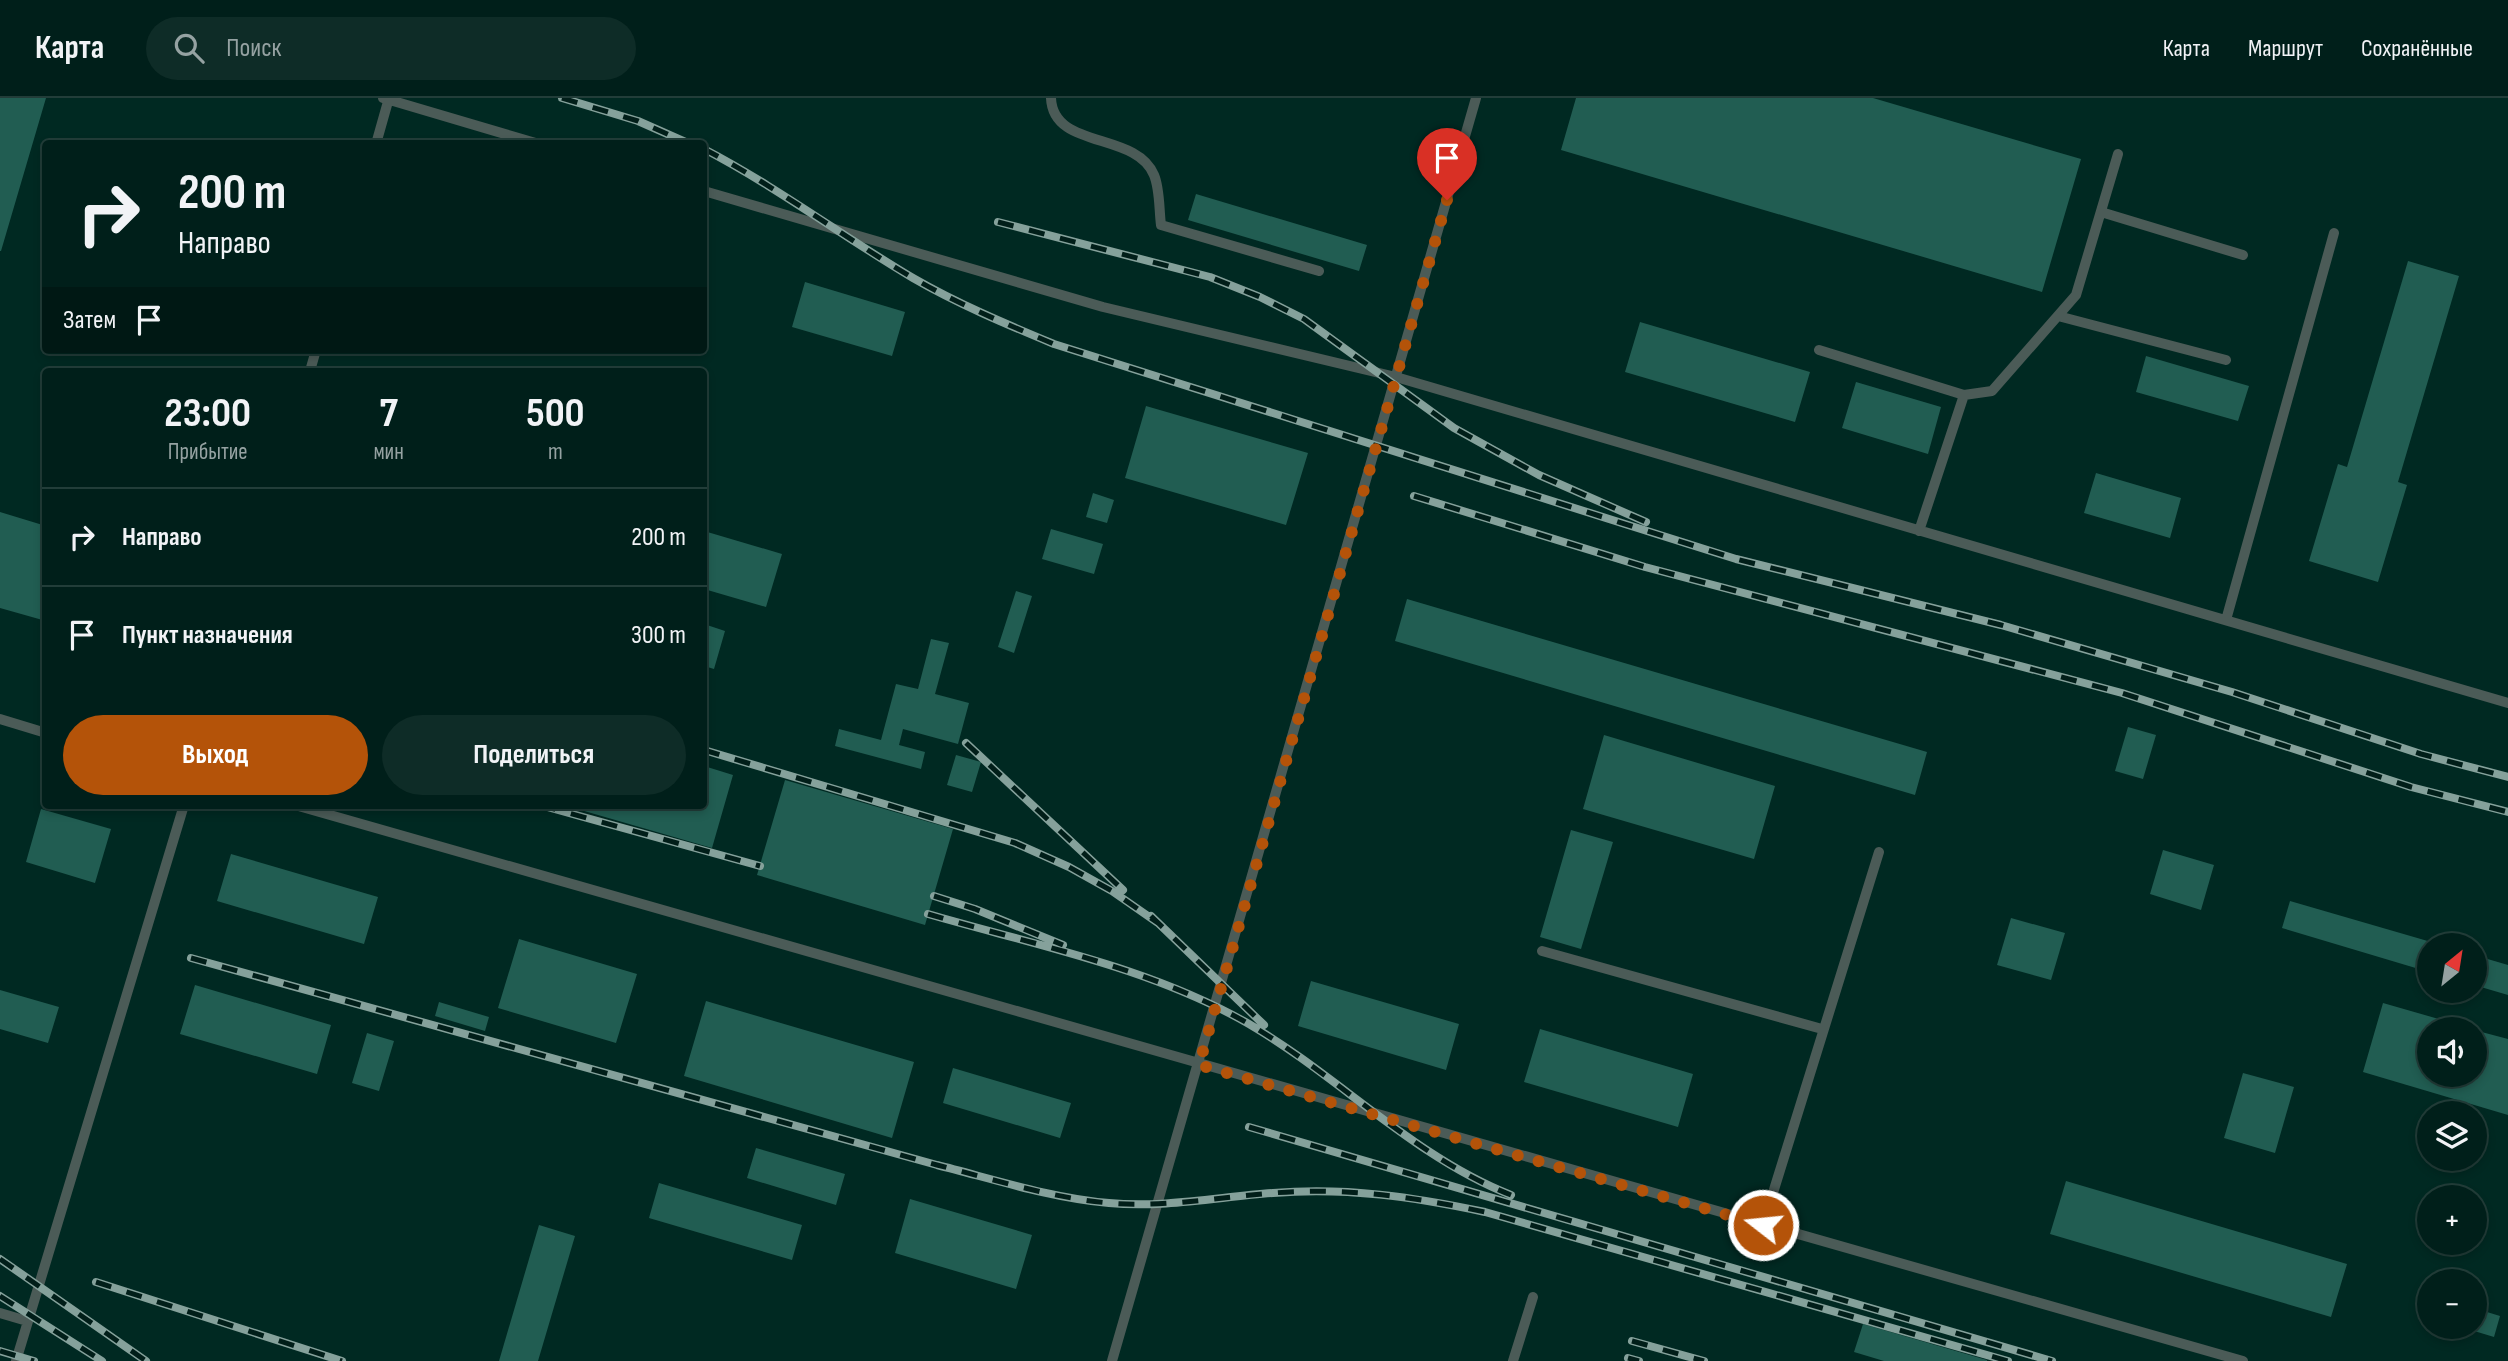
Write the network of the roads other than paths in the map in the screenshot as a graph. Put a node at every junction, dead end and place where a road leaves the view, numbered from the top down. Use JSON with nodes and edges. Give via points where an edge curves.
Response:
{"nodes":[{"id":1,"x":1051,"y":98,"type":"edge"},
{"id":2,"x":1476,"y":98,"type":"edge"},
{"id":3,"x":387,"y":99,"type":"edge"},
{"id":4,"x":377,"y":140,"type":"edge"},
{"id":5,"x":525,"y":140,"type":"edge"},
{"id":6,"x":2118,"y":155,"type":"dead end"},
{"id":7,"x":707,"y":192,"type":"edge"},
{"id":8,"x":2101,"y":212,"type":"junction"},
{"id":9,"x":2334,"y":233,"type":"dead end"},
{"id":10,"x":2243,"y":255,"type":"dead end"},
{"id":11,"x":1318,"y":271,"type":"dead end"},
{"id":12,"x":2058,"y":316,"type":"junction"},
{"id":13,"x":1819,"y":350,"type":"dead end"},
{"id":14,"x":2226,"y":360,"type":"dead end"},
{"id":15,"x":1396,"y":377,"type":"junction"},
{"id":16,"x":1964,"y":395,"type":"junction"},
{"id":17,"x":1919,"y":530,"type":"junction"},
{"id":18,"x":2226,"y":620,"type":"junction"},
{"id":19,"x":2508,"y":703,"type":"edge"},
{"id":20,"x":0,"y":719,"type":"edge"},
{"id":21,"x":42,"y":732,"type":"edge"},
{"id":22,"x":183,"y":809,"type":"edge"},
{"id":23,"x":309,"y":809,"type":"edge"},
{"id":24,"x":1879,"y":852,"type":"dead end"},
{"id":25,"x":1542,"y":951,"type":"dead end"},
{"id":26,"x":1822,"y":1029,"type":"junction"},
{"id":27,"x":1199,"y":1065,"type":"junction"},
{"id":28,"x":1763,"y":1225,"type":"junction"},
{"id":29,"x":1533,"y":1297,"type":"dead end"},
{"id":30,"x":0,"y":1313,"type":"edge"},
{"id":31,"x":27,"y":1321,"type":"junction"},
{"id":32,"x":16,"y":1361,"type":"edge"},
{"id":33,"x":1112,"y":1361,"type":"edge"},
{"id":34,"x":1513,"y":1361,"type":"edge"},
{"id":35,"x":2243,"y":1361,"type":"edge"}],
"edges":[{"from":1,"to":11,"type":"lane","via":[[1051,111],[1062,126],[1140,155],[1155,175],[1161,225]]},
{"from":2,"to":15,"type":"lane"},
{"from":3,"to":4,"type":"lane"},
{"from":3,"to":5,"type":"lane"},
{"from":6,"to":8,"type":"lane"},
{"from":7,"to":15,"type":"lane","via":[[1103,307]]},
{"from":8,"to":10,"type":"lane"},
{"from":8,"to":12,"type":"lane","via":[[2076,295]]},
{"from":9,"to":18,"type":"lane"},
{"from":12,"to":14,"type":"lane"},
{"from":12,"to":16,"type":"lane","via":[[1992,391]]},
{"from":13,"to":16,"type":"lane"},
{"from":15,"to":17,"type":"lane"},
{"from":15,"to":27,"type":"lane"},
{"from":16,"to":17,"type":"lane"},
{"from":17,"to":18,"type":"lane"},
{"from":18,"to":19,"type":"lane"},
{"from":20,"to":21,"type":"lane"},
{"from":22,"to":31,"type":"lane"},
{"from":23,"to":27,"type":"lane"},
{"from":24,"to":26,"type":"lane"},
{"from":25,"to":26,"type":"lane"},
{"from":26,"to":28,"type":"lane"},
{"from":27,"to":28,"type":"lane"},
{"from":27,"to":33,"type":"lane"},
{"from":28,"to":35,"type":"lane"},
{"from":29,"to":34,"type":"lane"},
{"from":30,"to":31,"type":"lane"},
{"from":31,"to":32,"type":"lane"}]}
